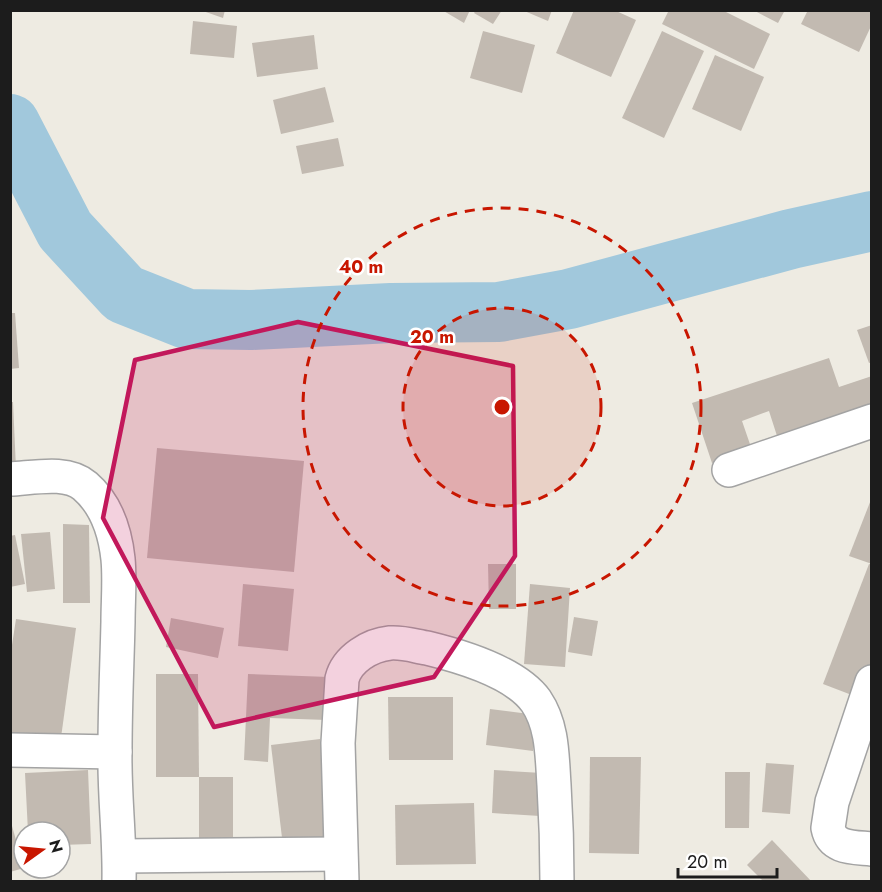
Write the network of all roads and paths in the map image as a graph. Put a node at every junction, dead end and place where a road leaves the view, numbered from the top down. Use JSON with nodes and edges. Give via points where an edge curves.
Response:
{"nodes":[{"id":1,"x":872,"y":421,"type":"edge"},
{"id":2,"x":729,"y":470,"type":"dead end"},
{"id":3,"x":10,"y":479,"type":"edge"},
{"id":4,"x":872,"y":682,"type":"edge"},
{"id":5,"x":10,"y":750,"type":"edge"},
{"id":6,"x":115,"y":752,"type":"junction"},
{"id":7,"x":872,"y":849,"type":"edge"},
{"id":8,"x":341,"y":868,"type":"edge"},
{"id":9,"x":120,"y":869,"type":"edge"},
{"id":10,"x":558,"y":882,"type":"edge"}],
"edges":[{"from":1,"to":2,"type":"street"},
{"from":3,"to":6,"type":"street","via":[[69,477],[83,484],[104,507],[118,559]]},
{"from":4,"to":7,"type":"street","via":[[832,802],[828,828],[840,845]]},
{"from":5,"to":6,"type":"street"},
{"from":6,"to":9,"type":"street"},
{"from":8,"to":9,"type":"street"},
{"from":8,"to":10,"type":"street","via":[[338,743],[344,670],[372,648],[406,644],[479,664],[524,688],[536,701],[551,738]]}]}
